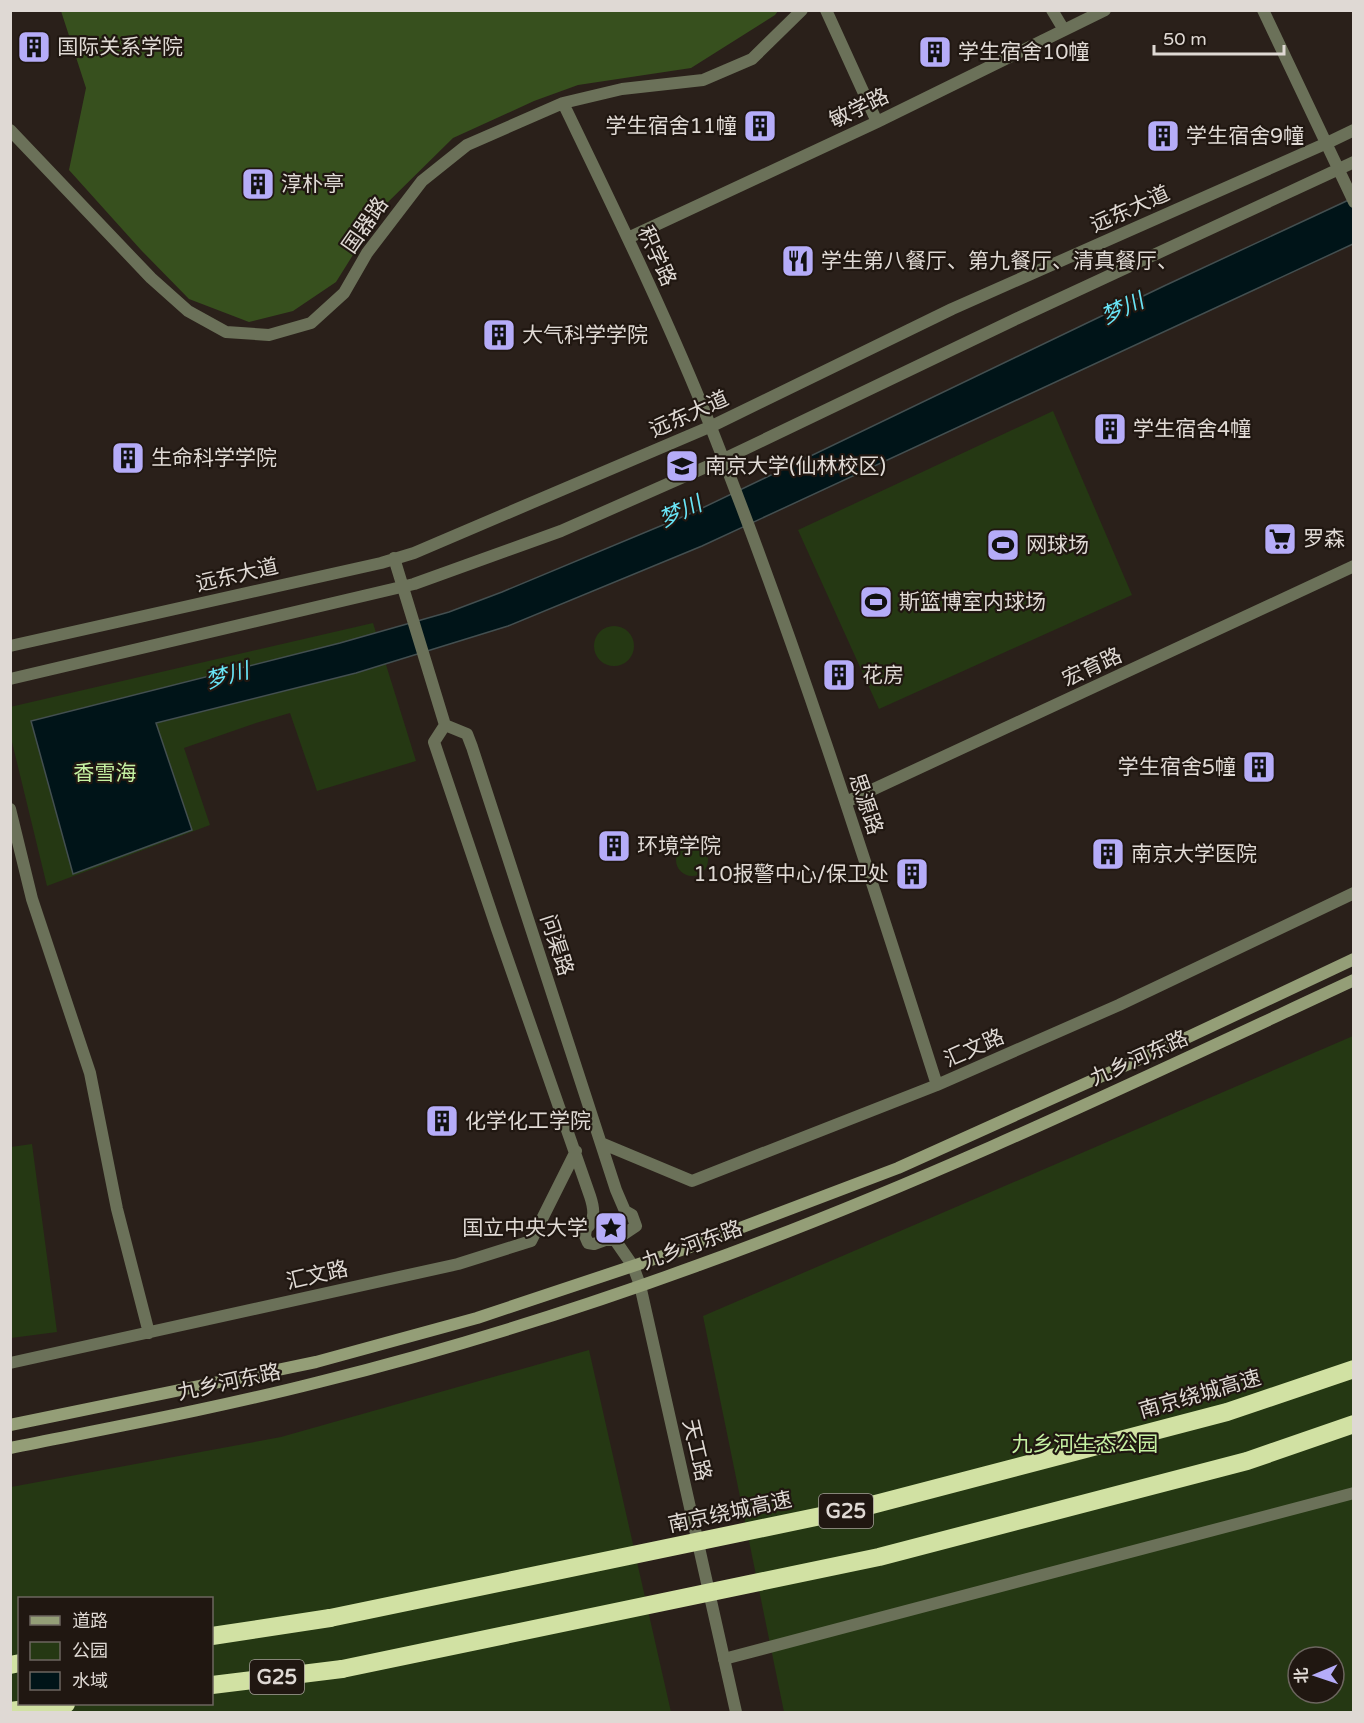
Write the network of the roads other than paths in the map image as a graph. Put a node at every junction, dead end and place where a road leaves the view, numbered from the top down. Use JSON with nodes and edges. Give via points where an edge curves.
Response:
{"nodes":[{"id":1,"x":802,"y":10,"type":"edge"},
{"id":2,"x":826,"y":10,"type":"edge"},
{"id":3,"x":1052,"y":10,"type":"edge"},
{"id":4,"x":1105,"y":10,"type":"edge"},
{"id":5,"x":1263,"y":10,"type":"edge"},
{"id":6,"x":1064,"y":30,"type":"junction"},
{"id":7,"x":563,"y":103,"type":"junction"},
{"id":8,"x":877,"y":122,"type":"junction"},
{"id":9,"x":1353,"y":129,"type":"edge"},
{"id":10,"x":10,"y":130,"type":"edge"},
{"id":11,"x":1327,"y":143,"type":"junction"},
{"id":12,"x":1353,"y":162,"type":"edge"},
{"id":13,"x":1338,"y":170,"type":"junction"},
{"id":14,"x":1351,"y":198,"type":"edge"},
{"id":15,"x":628,"y":238,"type":"junction"},
{"id":16,"x":711,"y":427,"type":"junction"},
{"id":17,"x":723,"y":459,"type":"junction"},
{"id":18,"x":731,"y":477,"type":"joint"},
{"id":19,"x":394,"y":558,"type":"junction"},
{"id":20,"x":1353,"y":566,"type":"edge"},
{"id":21,"x":403,"y":586,"type":"junction"},
{"id":22,"x":10,"y":646,"type":"edge"},
{"id":23,"x":10,"y":679,"type":"edge"},
{"id":24,"x":445,"y":725,"type":"junction"},
{"id":25,"x":846,"y":802,"type":"junction"},
{"id":26,"x":10,"y":809,"type":"edge"},
{"id":27,"x":1353,"y":893,"type":"edge"},
{"id":28,"x":1353,"y":959,"type":"edge"},
{"id":29,"x":1353,"y":980,"type":"edge"},
{"id":30,"x":937,"y":1085,"type":"junction"},
{"id":31,"x":601,"y":1143,"type":"junction"},
{"id":32,"x":576,"y":1151,"type":"junction"},
{"id":33,"x":615,"y":1240,"type":"junction"},
{"id":34,"x":633,"y":1266,"type":"junction"},
{"id":35,"x":640,"y":1286,"type":"junction"},
{"id":36,"x":149,"y":1333,"type":"junction"},
{"id":37,"x":10,"y":1363,"type":"edge"},
{"id":38,"x":1353,"y":1369,"type":"edge"},
{"id":39,"x":1353,"y":1424,"type":"edge"},
{"id":40,"x":10,"y":1425,"type":"edge"},
{"id":41,"x":10,"y":1448,"type":"edge"},
{"id":42,"x":1353,"y":1493,"type":"edge"},
{"id":43,"x":213,"y":1635,"type":"edge"},
{"id":44,"x":724,"y":1659,"type":"junction"},
{"id":45,"x":213,"y":1685,"type":"edge"},
{"id":46,"x":57,"y":1705,"type":"edge"},
{"id":47,"x":10,"y":1710,"type":"edge"},
{"id":48,"x":736,"y":1713,"type":"edge"}],
"edges":[{"from":1,"to":7,"type":"street","name":"国器路","via":[[752,59],[703,80],[622,89]]},
{"from":2,"to":8,"type":"street"},
{"from":3,"to":6,"type":"street"},
{"from":4,"to":6,"type":"street","name":"敏学路"},
{"from":5,"to":11,"type":"street"},
{"from":6,"to":8,"type":"street","name":"敏学路"},
{"from":7,"to":10,"type":"street","name":"国器路","via":[[467,145],[422,181],[367,253],[344,293],[310,323],[268,335],[226,332],[188,310],[151,278]]},
{"from":7,"to":15,"type":"street","name":"积学路"},
{"from":8,"to":15,"type":"street","name":"敏学路"},
{"from":9,"to":11,"type":"street","name":"远东大道"},
{"from":11,"to":13,"type":"street"},
{"from":11,"to":16,"type":"street","name":"远东大道","via":[[951,309]]},
{"from":12,"to":13,"type":"street"},
{"from":13,"to":14,"type":"street"},
{"from":13,"to":17,"type":"street"},
{"from":15,"to":16,"type":"street","name":"积学路"},
{"from":16,"to":17,"type":"street","name":"积学路"},
{"from":16,"to":19,"type":"street","name":"远东大道"},
{"from":17,"to":18,"type":"street","name":"积学路"},
{"from":17,"to":21,"type":"street","via":[[561,531]]},
{"from":18,"to":25,"type":"street","name":"思源路"},
{"from":19,"to":21,"type":"street"},
{"from":19,"to":22,"type":"street","name":"远东大道"},
{"from":20,"to":25,"type":"street","name":"宏育路"},
{"from":21,"to":23,"type":"street"},
{"from":21,"to":24,"type":"street"},
{"from":24,"to":31,"type":"street","name":"问渠路","via":[[467,734],[472,747]]},
{"from":24,"to":32,"type":"street","via":[[434,742]]},
{"from":25,"to":30,"type":"street","name":"思源路"},
{"from":26,"to":36,"type":"street","via":[[32,899],[90,1073],[117,1209]]},
{"from":27,"to":30,"type":"street","name":"汇文路","via":[[1119,1005]]},
{"from":28,"to":34,"type":"main road","name":"九乡河东路","via":[[898,1167]]},
{"from":29,"to":35,"type":"main road","name":"九乡河东路","via":[[907,1184]]},
{"from":30,"to":31,"type":"street","name":"汇文路","via":[[692,1181]]},
{"from":31,"to":33,"type":"street","name":"问渠路","via":[[616,1190],[636,1226]]},
{"from":32,"to":33,"type":"street","via":[[594,1209],[586,1229],[588,1243]]},
{"from":32,"to":36,"type":"street","name":"汇文路","via":[[531,1241],[458,1264]]},
{"from":33,"to":34,"type":"street","name":"天工路"},
{"from":34,"to":35,"type":"street","name":"天工路"},
{"from":34,"to":40,"type":"main road","name":"九乡河东路","via":[[477,1318],[316,1362]]},
{"from":35,"to":41,"type":"main road","name":"九乡河东路","via":[[321,1382]]},
{"from":35,"to":44,"type":"street","name":"天工路"},
{"from":36,"to":37,"type":"street","name":"汇文路"},
{"from":38,"to":43,"type":"highway","name":"南京绕城高速","number":"G25","bridge":true,"via":[[1227,1412],[864,1507],[330,1618]]},
{"from":39,"to":45,"type":"highway","number":"G25","bridge":true,"via":[[1247,1461],[879,1557],[342,1669]]},
{"from":42,"to":44,"type":"street"},
{"from":44,"to":48,"type":"street","name":"天工路"},
{"from":46,"to":47,"type":"highway"}]}
